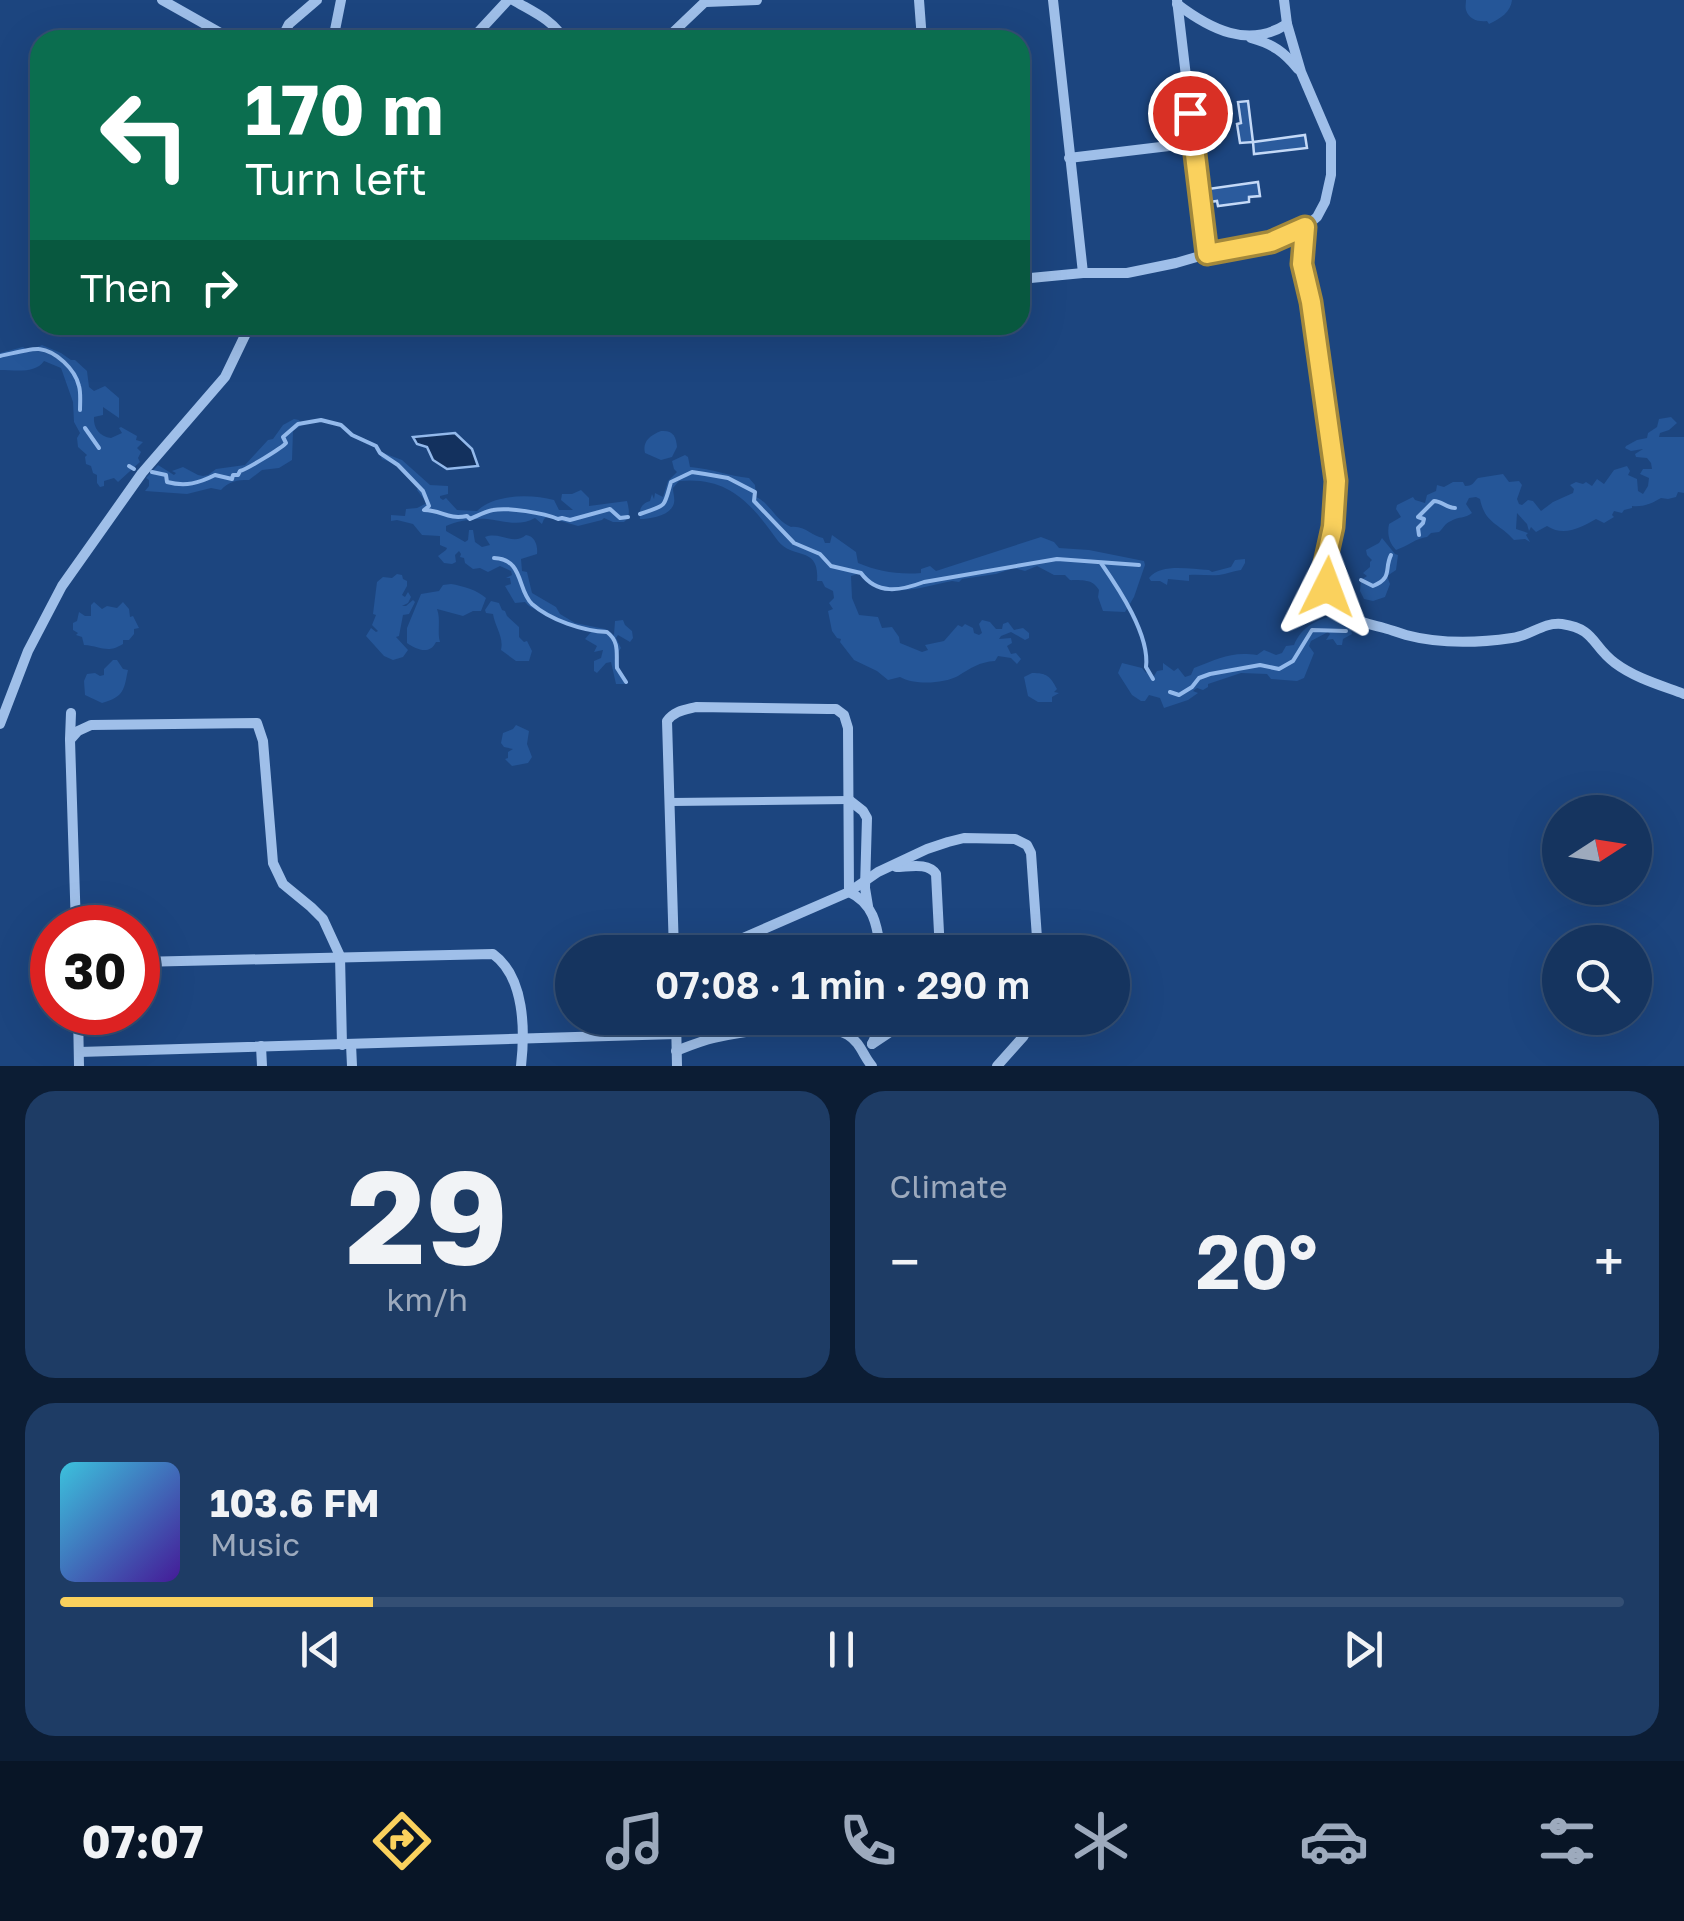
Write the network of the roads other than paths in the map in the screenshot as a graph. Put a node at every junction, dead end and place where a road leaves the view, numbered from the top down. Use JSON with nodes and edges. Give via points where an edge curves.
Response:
{"nodes":[{"id":1,"x":162,"y":0,"type":"edge"},
{"id":2,"x":317,"y":0,"type":"edge"},
{"id":3,"x":341,"y":0,"type":"edge"},
{"id":4,"x":510,"y":0,"type":"edge"},
{"id":5,"x":757,"y":0,"type":"edge"},
{"id":6,"x":919,"y":0,"type":"edge"},
{"id":7,"x":1053,"y":0,"type":"edge"},
{"id":8,"x":1284,"y":0,"type":"edge"},
{"id":9,"x":707,"y":1,"type":"edge"},
{"id":10,"x":1177,"y":2,"type":"edge"},
{"id":11,"x":1287,"y":24,"type":"junction"},
{"id":12,"x":215,"y":30,"type":"edge"},
{"id":13,"x":287,"y":30,"type":"edge"},
{"id":14,"x":335,"y":30,"type":"edge"},
{"id":15,"x":481,"y":30,"type":"edge"},
{"id":16,"x":559,"y":30,"type":"edge"},
{"id":17,"x":676,"y":30,"type":"edge"},
{"id":18,"x":921,"y":30,"type":"edge"},
{"id":19,"x":1246,"y":36,"type":"junction"},
{"id":20,"x":1301,"y":72,"type":"junction"},
{"id":21,"x":1194,"y":143,"type":"junction"},
{"id":22,"x":1069,"y":158,"type":"junction"},
{"id":23,"x":1305,"y":227,"type":"junction"},
{"id":24,"x":1207,"y":254,"type":"junction"},
{"id":25,"x":1083,"y":273,"type":"junction"},
{"id":26,"x":1030,"y":278,"type":"edge"},
{"id":27,"x":245,"y":335,"type":"edge"},
{"id":28,"x":1684,"y":694,"type":"edge"},
{"id":29,"x":71,"y":713,"type":"dead end"},
{"id":30,"x":0,"y":724,"type":"edge"},
{"id":31,"x":70,"y":740,"type":"junction"},
{"id":32,"x":849,"y":800,"type":"junction"},
{"id":33,"x":670,"y":802,"type":"junction"},
{"id":34,"x":890,"y":867,"type":"junction"},
{"id":35,"x":865,"y":883,"type":"junction"},
{"id":36,"x":849,"y":892,"type":"junction"},
{"id":37,"x":75,"y":905,"type":"edge"},
{"id":38,"x":868,"y":906,"type":"junction"},
{"id":39,"x":674,"y":935,"type":"edge"},
{"id":40,"x":748,"y":935,"type":"edge"},
{"id":41,"x":879,"y":935,"type":"edge"},
{"id":42,"x":939,"y":935,"type":"edge"},
{"id":43,"x":1037,"y":935,"type":"edge"},
{"id":44,"x":340,"y":956,"type":"junction"},
{"id":45,"x":160,"y":961,"type":"edge"},
{"id":46,"x":79,"y":1035,"type":"edge"},
{"id":47,"x":646,"y":1035,"type":"edge"},
{"id":48,"x":676,"y":1035,"type":"edge"},
{"id":49,"x":876,"y":1035,"type":"edge"},
{"id":50,"x":886,"y":1035,"type":"edge"},
{"id":51,"x":1025,"y":1035,"type":"edge"},
{"id":52,"x":524,"y":1039,"type":"junction"},
{"id":53,"x":347,"y":1044,"type":"junction"},
{"id":54,"x":872,"y":1044,"type":"junction"},
{"id":55,"x":262,"y":1046,"type":"junction"},
{"id":56,"x":676,"y":1050,"type":"junction"},
{"id":57,"x":79,"y":1052,"type":"junction"},
{"id":58,"x":869,"y":1062,"type":"edge"},
{"id":59,"x":80,"y":1066,"type":"edge"},
{"id":60,"x":262,"y":1066,"type":"edge"},
{"id":61,"x":352,"y":1066,"type":"edge"},
{"id":62,"x":521,"y":1066,"type":"edge"},
{"id":63,"x":677,"y":1066,"type":"edge"},
{"id":64,"x":997,"y":1066,"type":"edge"}],
"edges":[{"from":1,"to":12,"type":"street"},
{"from":2,"to":13,"type":"street"},
{"from":3,"to":14,"type":"street"},
{"from":4,"to":15,"type":"street"},
{"from":4,"to":16,"type":"street"},
{"from":5,"to":9,"type":"street"},
{"from":6,"to":18,"type":"street"},
{"from":7,"to":22,"type":"street"},
{"from":8,"to":11,"type":"street"},
{"from":9,"to":17,"type":"street"},
{"from":10,"to":19,"type":"street","via":[[1222,32]]},
{"from":10,"to":21,"type":"street"},
{"from":11,"to":19,"type":"street"},
{"from":11,"to":20,"type":"street"},
{"from":19,"to":20,"type":"street","via":[[1272,44]]},
{"from":20,"to":23,"type":"street","via":[[1331,158],[1325,202]]},
{"from":21,"to":22,"type":"street"},
{"from":21,"to":24,"type":"street"},
{"from":22,"to":25,"type":"street"},
{"from":23,"to":24,"type":"street","via":[[1271,242]]},
{"from":23,"to":28,"type":"street","via":[[1302,264],[1336,481],[1325,563],[1334,603],[1362,623],[1446,642],[1518,638],[1543,624],[1576,627],[1632,674]]},
{"from":24,"to":25,"type":"street","via":[[1128,272]]},
{"from":25,"to":26,"type":"street"},
{"from":27,"to":30,"type":"street","via":[[225,378],[142,473],[62,586]]},
{"from":29,"to":31,"type":"street"},
{"from":31,"to":37,"type":"street"},
{"from":31,"to":44,"type":"street","via":[[92,725],[257,722],[273,862],[283,884],[323,919]]},
{"from":32,"to":33,"type":"lane"},
{"from":32,"to":33,"type":"street","via":[[848,728],[836,710],[696,707],[666,721]]},
{"from":32,"to":35,"type":"street","via":[[867,818]]},
{"from":32,"to":36,"type":"street"},
{"from":33,"to":39,"type":"street"},
{"from":34,"to":35,"type":"street"},
{"from":34,"to":42,"type":"street","via":[[924,866],[936,874]]},
{"from":34,"to":43,"type":"street","via":[[964,838],[1023,842],[1030,853]]},
{"from":35,"to":36,"type":"street"},
{"from":35,"to":38,"type":"street"},
{"from":36,"to":38,"type":"street"},
{"from":36,"to":40,"type":"street"},
{"from":38,"to":41,"type":"street"},
{"from":44,"to":45,"type":"street"},
{"from":44,"to":52,"type":"street","via":[[493,954],[516,986]]},
{"from":44,"to":53,"type":"street"},
{"from":46,"to":57,"type":"street"},
{"from":47,"to":52,"type":"street"},
{"from":48,"to":56,"type":"street"},
{"from":49,"to":54,"type":"street"},
{"from":50,"to":54,"type":"street"},
{"from":51,"to":64,"type":"street"},
{"from":52,"to":53,"type":"street"},
{"from":52,"to":62,"type":"street"},
{"from":53,"to":55,"type":"street"},
{"from":53,"to":61,"type":"street"},
{"from":54,"to":58,"type":"street"},
{"from":55,"to":57,"type":"street"},
{"from":55,"to":60,"type":"street"},
{"from":56,"to":58,"type":"street","via":[[729,1035],[814,1028],[844,1032]]},
{"from":56,"to":63,"type":"street"},
{"from":57,"to":59,"type":"street"}]}
